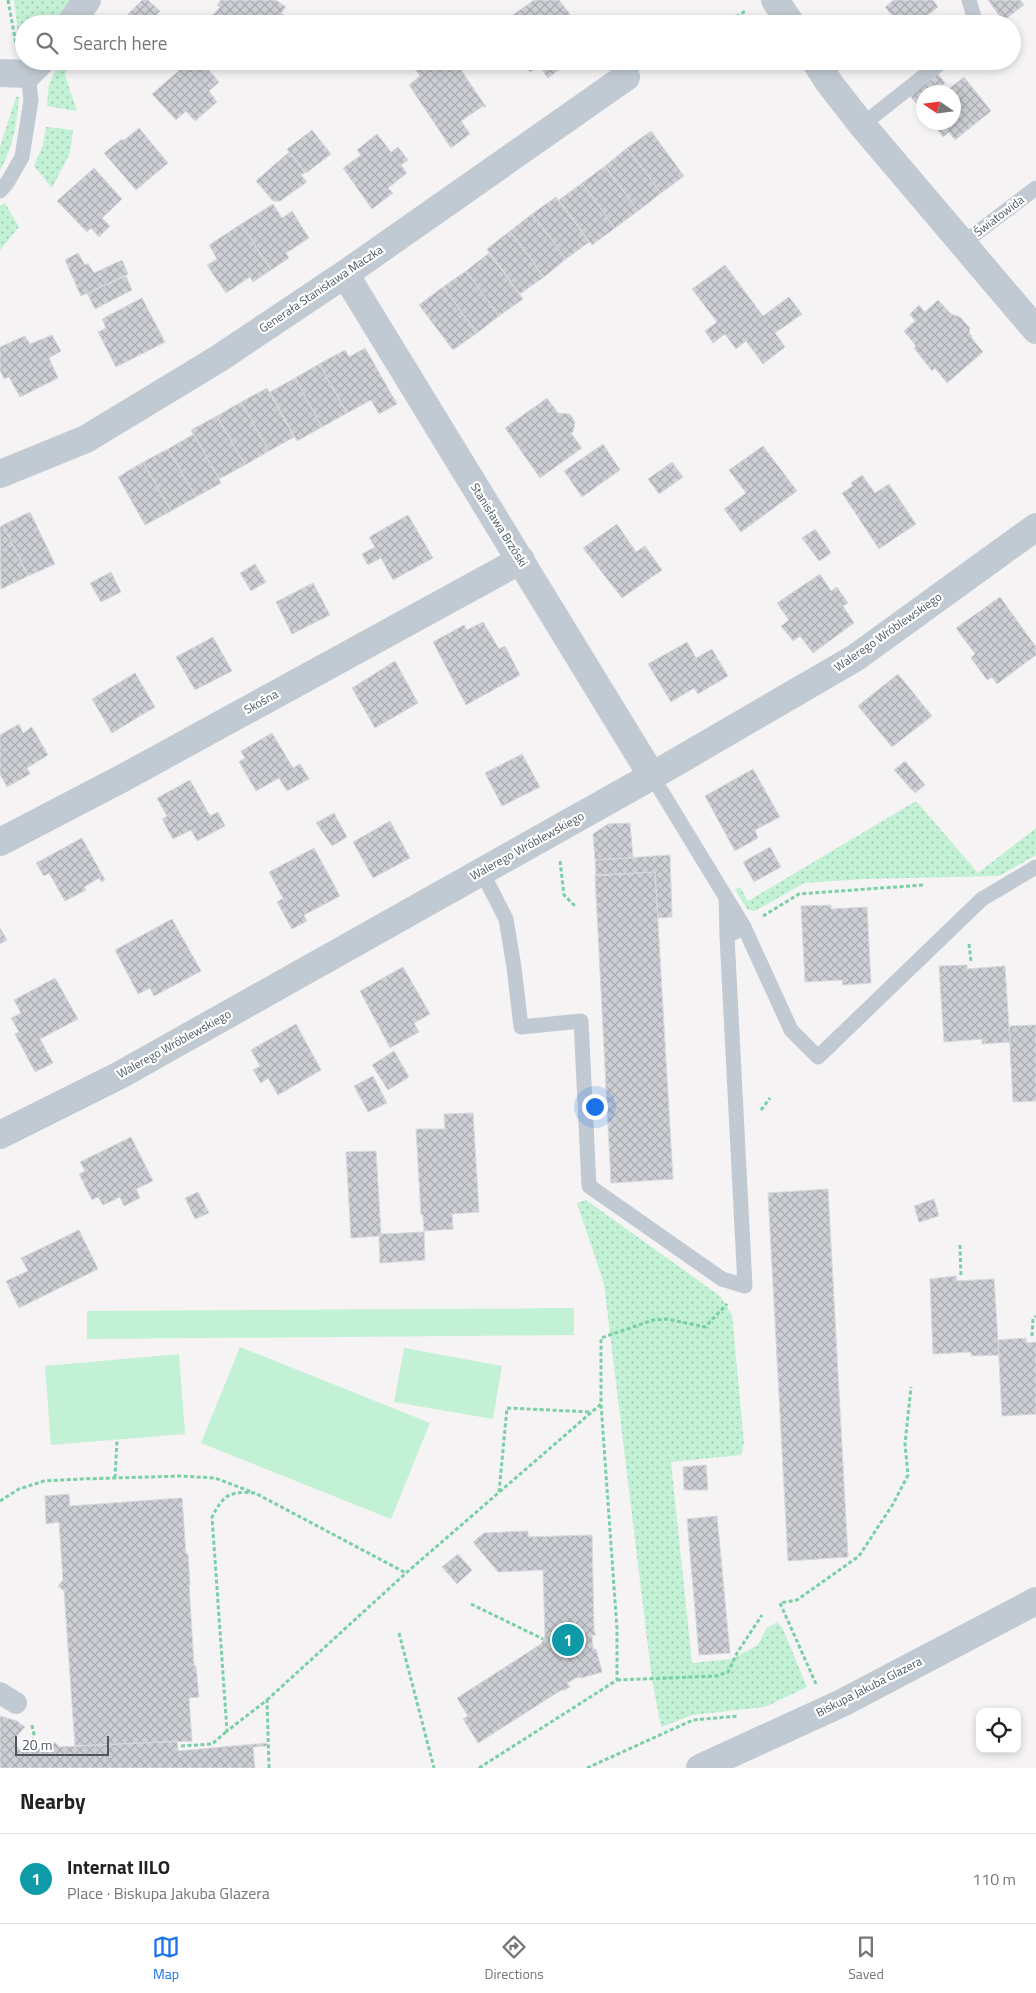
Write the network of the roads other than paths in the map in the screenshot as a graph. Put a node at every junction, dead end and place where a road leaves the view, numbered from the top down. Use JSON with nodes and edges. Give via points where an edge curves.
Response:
{"nodes":[{"id":1,"x":87,"y":0,"type":"edge"},
{"id":2,"x":775,"y":0,"type":"edge"},
{"id":3,"x":969,"y":0,"type":"edge"},
{"id":4,"x":76,"y":15,"type":"edge"},
{"id":5,"x":785,"y":15,"type":"edge"},
{"id":6,"x":973,"y":15,"type":"edge"},
{"id":7,"x":18,"y":70,"type":"edge"},
{"id":8,"x":35,"y":70,"type":"edge"},
{"id":9,"x":821,"y":70,"type":"edge"},
{"id":10,"x":931,"y":70,"type":"edge"},
{"id":11,"x":0,"y":73,"type":"edge"},
{"id":12,"x":626,"y":77,"type":"dead end"},
{"id":13,"x":862,"y":124,"type":"junction"},
{"id":14,"x":1036,"y":188,"type":"edge"},
{"id":15,"x":0,"y":191,"type":"edge"},
{"id":16,"x":962,"y":244,"type":"junction"},
{"id":17,"x":345,"y":274,"type":"junction"},
{"id":18,"x":1036,"y":330,"type":"edge"},
{"id":19,"x":0,"y":474,"type":"edge"},
{"id":20,"x":1036,"y":527,"type":"edge"},
{"id":21,"x":521,"y":560,"type":"junction"},
{"id":22,"x":652,"y":776,"type":"junction"},
{"id":23,"x":0,"y":842,"type":"edge"},
{"id":24,"x":1036,"y":867,"type":"edge"},
{"id":25,"x":482,"y":872,"type":"junction"},
{"id":26,"x":726,"y":897,"type":"junction"},
{"id":27,"x":744,"y":927,"type":"junction"},
{"id":28,"x":727,"y":936,"type":"junction"},
{"id":29,"x":0,"y":1135,"type":"edge"},
{"id":30,"x":1036,"y":1601,"type":"edge"},
{"id":31,"x":700,"y":1768,"type":"edge"}],
"edges":[{"from":1,"to":4,"type":"street"},
{"from":2,"to":5,"type":"street"},
{"from":3,"to":6,"type":"lane"},
{"from":7,"to":11,"type":"street"},
{"from":8,"to":15,"type":"lane","via":[[22,157]]},
{"from":9,"to":13,"type":"street"},
{"from":10,"to":13,"type":"lane"},
{"from":12,"to":17,"type":"street","name":"Generała Stanisława Maczka"},
{"from":13,"to":16,"type":"street"},
{"from":14,"to":16,"type":"lane","name":"Światowida"},
{"from":16,"to":18,"type":"street"},
{"from":17,"to":19,"type":"street","name":"Generała Stanisława Maczka","via":[[218,359],[86,439]]},
{"from":17,"to":21,"type":"street","name":"Stanisława Brzóski"},
{"from":20,"to":22,"type":"street","name":"Walerego Wróblewskiego","via":[[855,658]]},
{"from":21,"to":22,"type":"street","name":"Stanisława Brzóski"},
{"from":21,"to":23,"type":"street","name":"Skośna"},
{"from":22,"to":25,"type":"street","name":"Walerego Wróblewskiego"},
{"from":22,"to":26,"type":"lane"},
{"from":24,"to":27,"type":"lane","via":[[982,899],[818,1057],[791,1030]]},
{"from":25,"to":28,"type":"lane","via":[[506,919],[521,1027],[581,1021],[589,1186],[722,1279],[745,1286]]},
{"from":25,"to":29,"type":"street","name":"Walerego Wróblewskiego","via":[[120,1075]]},
{"from":26,"to":27,"type":"lane"},
{"from":26,"to":28,"type":"lane"},
{"from":27,"to":28,"type":"lane"},
{"from":30,"to":31,"type":"street","name":"Biskupa Jakuba Glazera","via":[[842,1703]]}]}
